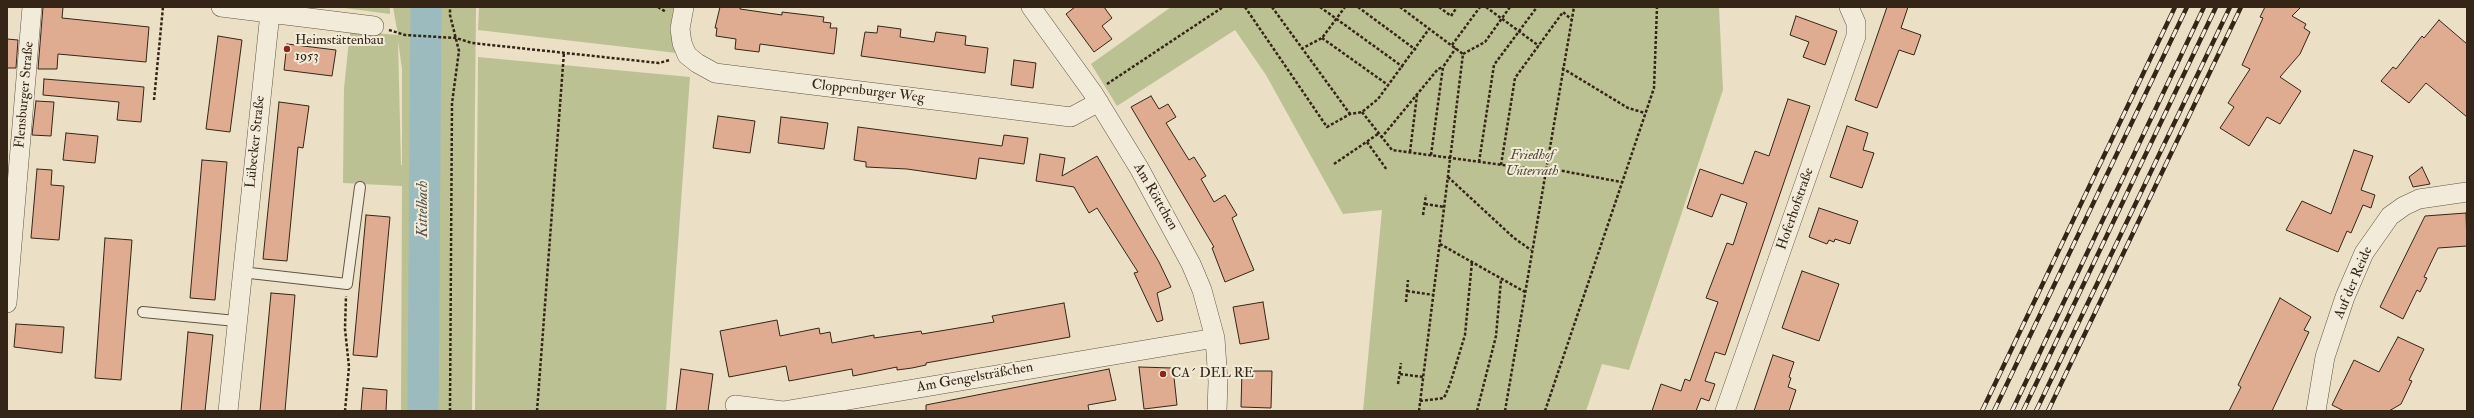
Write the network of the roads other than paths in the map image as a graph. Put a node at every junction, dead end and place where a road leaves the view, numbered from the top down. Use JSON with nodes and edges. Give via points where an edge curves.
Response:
{"nodes":[{"id":1,"x":32,"y":7,"type":"edge"},
{"id":2,"x":222,"y":7,"type":"edge"},
{"id":3,"x":684,"y":7,"type":"edge"},
{"id":4,"x":1031,"y":7,"type":"edge"},
{"id":5,"x":1849,"y":7,"type":"edge"},
{"id":6,"x":270,"y":13,"type":"junction"},
{"id":7,"x":374,"y":26,"type":"dead end"},
{"id":8,"x":1098,"y":102,"type":"junction"},
{"id":9,"x":360,"y":187,"type":"dead end"},
{"id":10,"x":2467,"y":192,"type":"edge"},
{"id":11,"x":241,"y":272,"type":"junction"},
{"id":12,"x":7,"y":303,"type":"edge"},
{"id":13,"x":142,"y":312,"type":"dead end"},
{"id":14,"x":236,"y":321,"type":"junction"},
{"id":15,"x":1215,"y":338,"type":"junction"},
{"id":16,"x":735,"y":405,"type":"dead end"},
{"id":17,"x":228,"y":411,"type":"edge"},
{"id":18,"x":1217,"y":411,"type":"edge"},
{"id":19,"x":1725,"y":411,"type":"edge"},
{"id":20,"x":2316,"y":411,"type":"edge"}],
"edges":[{"from":1,"to":12,"type":"street","name":"Flensburger Straße"},
{"from":2,"to":6,"type":"street"},
{"from":3,"to":8,"type":"street","name":"Cloppenburger Weg","via":[[680,29],[682,43],[688,55],[715,73],[1071,117]]},
{"from":4,"to":8,"type":"street","name":"Am Röttchen"},
{"from":5,"to":19,"type":"street","name":"Hoferhofstraße","via":[[1856,23],[1856,36]]},
{"from":6,"to":7,"type":"street"},
{"from":6,"to":11,"type":"street","name":"Lübecker Straße"},
{"from":8,"to":15,"type":"street","name":"Am Röttchen","via":[[1147,182],[1191,264],[1202,290]]},
{"from":9,"to":11,"type":"lane","via":[[347,284]]},
{"from":10,"to":20,"type":"street","name":"Auf der Reide","via":[[2419,199],[2404,206],[2390,216],[2364,253],[2345,297],[2325,357]]},
{"from":11,"to":14,"type":"street","name":"Lübecker Straße"},
{"from":13,"to":14,"type":"lane"},
{"from":14,"to":17,"type":"street","name":"Lübecker Straße"},
{"from":15,"to":16,"type":"street","name":"Am Gengelsträßchen","via":[[784,411]]},
{"from":15,"to":18,"type":"street","name":"Am Röttchen"}]}
